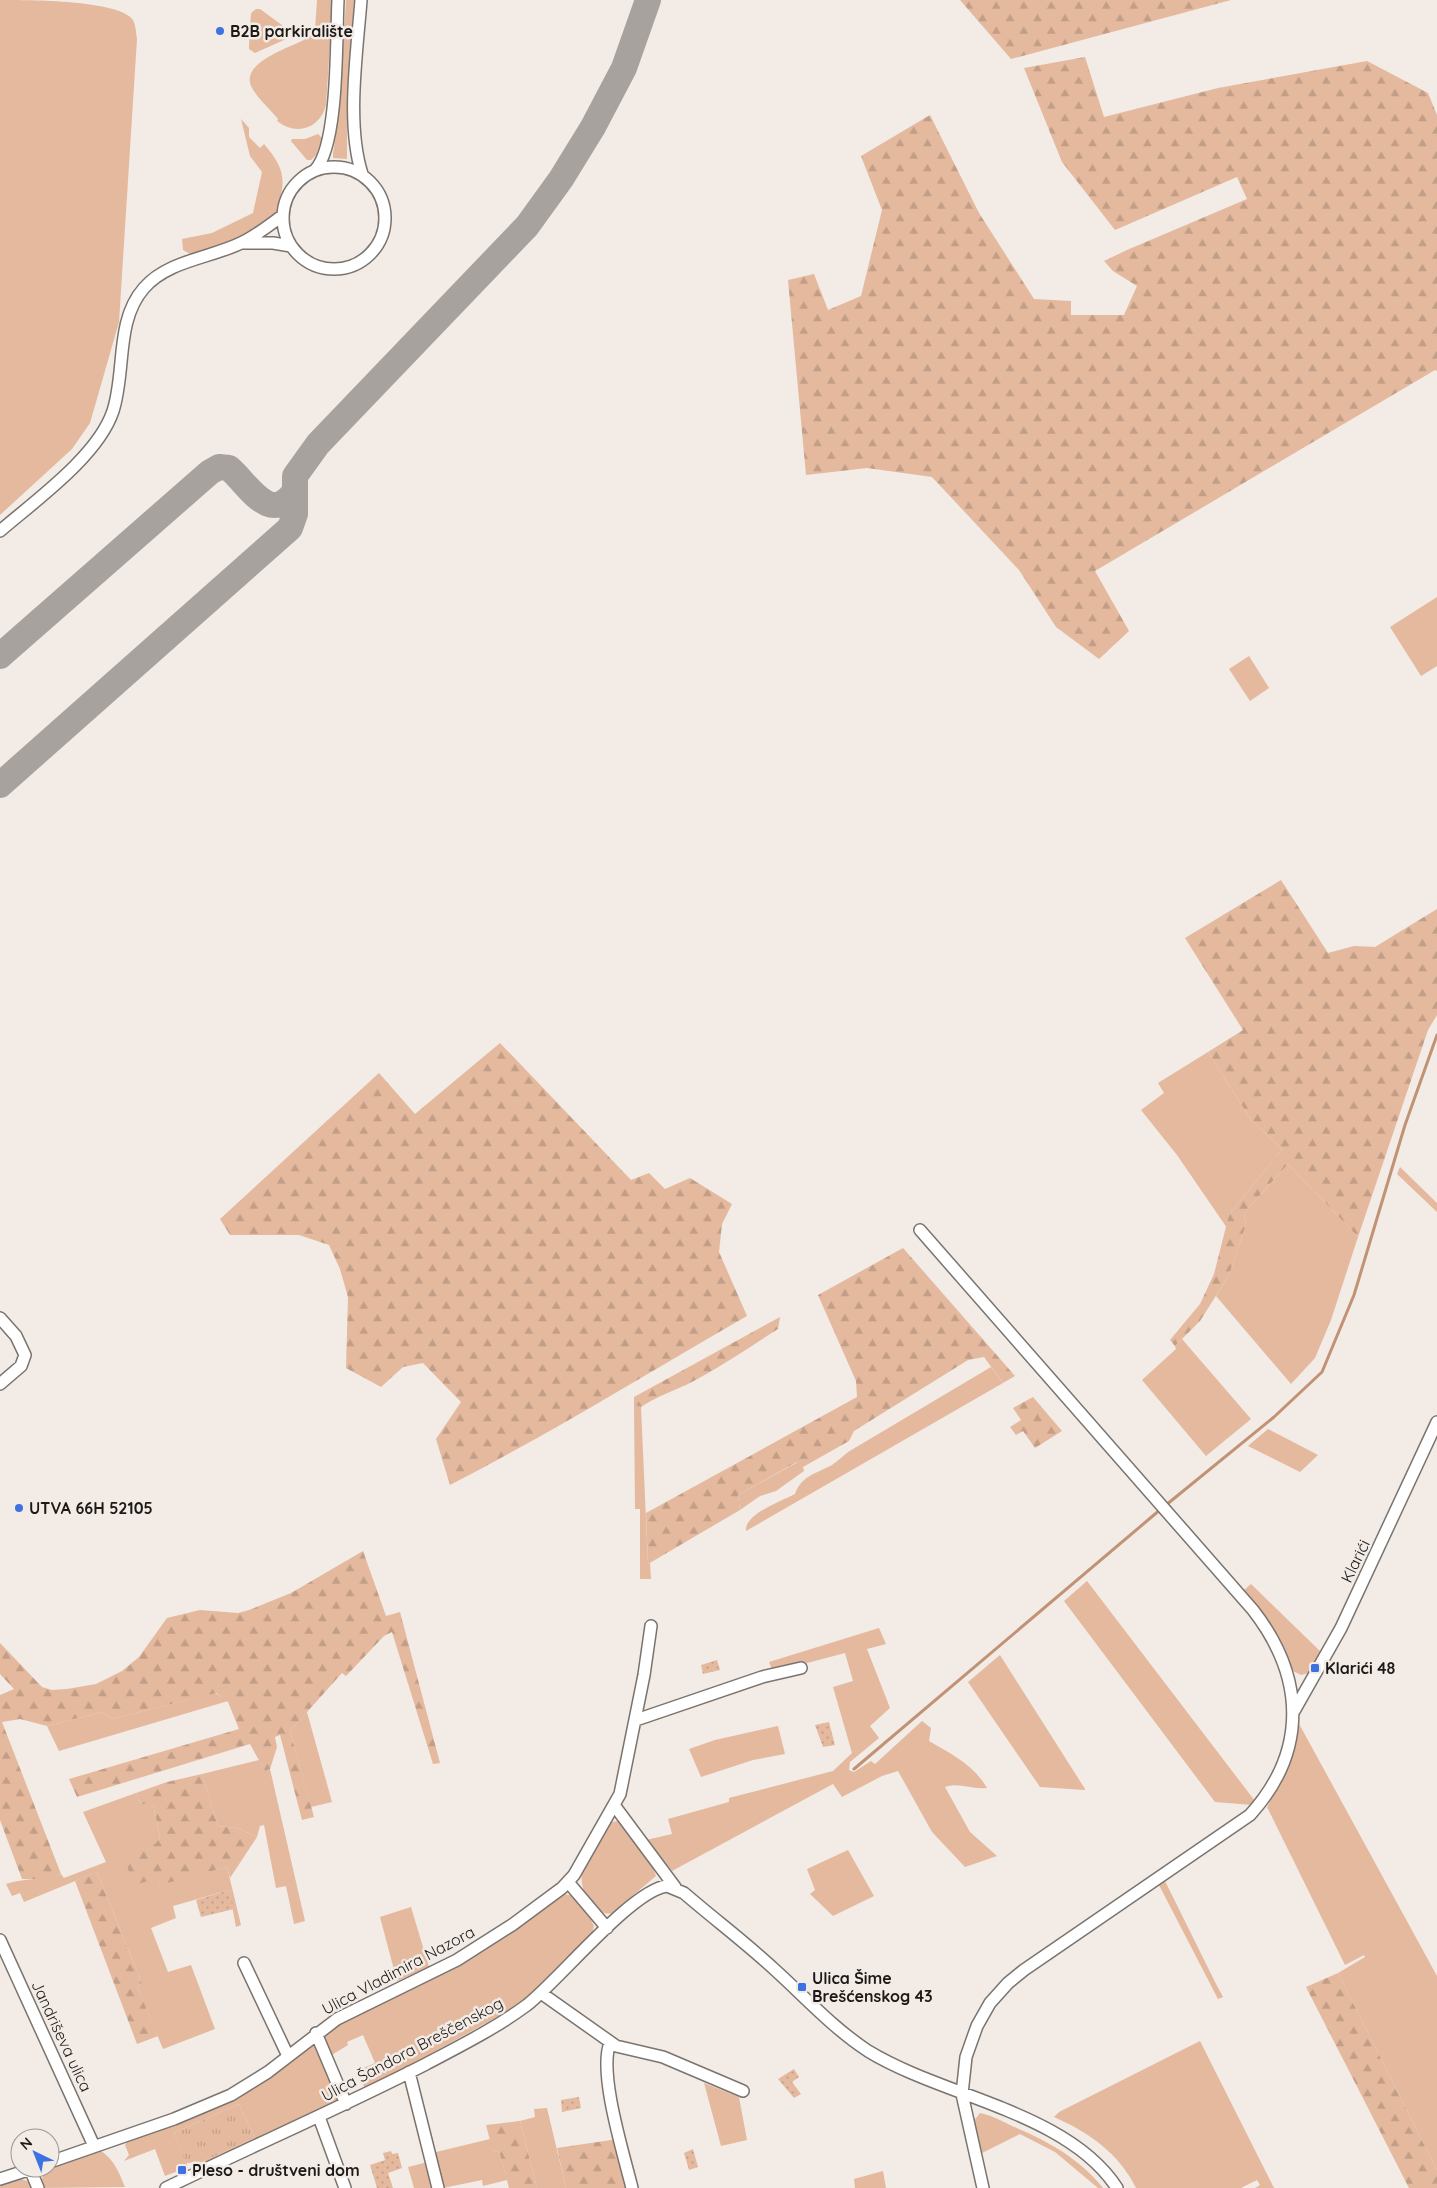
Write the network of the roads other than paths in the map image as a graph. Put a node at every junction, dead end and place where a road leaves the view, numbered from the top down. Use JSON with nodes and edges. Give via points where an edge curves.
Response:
{"nodes":[{"id":1,"x":338,"y":0,"type":"edge"},
{"id":2,"x":361,"y":0,"type":"edge"},
{"id":3,"x":315,"y":170,"type":"junction"},
{"id":4,"x":362,"y":174,"type":"junction"},
{"id":5,"x":283,"y":215,"type":"junction"},
{"id":6,"x":242,"y":243,"type":"junction"},
{"id":7,"x":291,"y":246,"type":"junction"},
{"id":8,"x":0,"y":531,"type":"edge"},
{"id":9,"x":920,"y":1230,"type":"dead end"},
{"id":10,"x":0,"y":1318,"type":"edge"},
{"id":11,"x":0,"y":1384,"type":"edge"},
{"id":12,"x":1437,"y":1422,"type":"edge"},
{"id":13,"x":650,"y":1626,"type":"dead end"},
{"id":14,"x":801,"y":1668,"type":"dead end"},
{"id":15,"x":1294,"y":1711,"type":"junction"},
{"id":16,"x":636,"y":1720,"type":"junction"},
{"id":17,"x":614,"y":1805,"type":"junction"},
{"id":18,"x":568,"y":1882,"type":"junction"},
{"id":19,"x":674,"y":1887,"type":"junction"},
{"id":20,"x":607,"y":1928,"type":"junction"},
{"id":21,"x":0,"y":1940,"type":"edge"},
{"id":22,"x":244,"y":1963,"type":"dead end"},
{"id":23,"x":541,"y":1993,"type":"junction"},
{"id":24,"x":316,"y":2033,"type":"junction"},
{"id":25,"x":610,"y":2043,"type":"junction"},
{"id":26,"x":288,"y":2056,"type":"junction"},
{"id":27,"x":409,"y":2072,"type":"junction"},
{"id":28,"x":744,"y":2091,"type":"dead end"},
{"id":29,"x":962,"y":2094,"type":"junction"},
{"id":30,"x":346,"y":2104,"type":"junction"},
{"id":31,"x":319,"y":2117,"type":"junction"},
{"id":32,"x":94,"y":2146,"type":"junction"},
{"id":33,"x":60,"y":2158,"type":"edge"},
{"id":34,"x":166,"y":2188,"type":"edge"},
{"id":35,"x":346,"y":2188,"type":"edge"},
{"id":36,"x":438,"y":2188,"type":"edge"},
{"id":37,"x":632,"y":2188,"type":"edge"},
{"id":38,"x":983,"y":2188,"type":"edge"},
{"id":39,"x":1117,"y":2188,"type":"edge"}],
"edges":[{"from":1,"to":3,"type":"street","via":[[330,129],[324,158]]},
{"from":2,"to":4,"type":"street","via":[[354,121],[356,156]]},
{"from":3,"to":4,"type":"street","via":[[342,168]]},
{"from":3,"to":5,"type":"street","via":[[291,189]]},
{"from":4,"to":7,"type":"street","via":[[377,191],[385,214],[380,239],[371,251],[350,266],[330,269],[311,264]]},
{"from":5,"to":6,"type":"street"},
{"from":5,"to":7,"type":"street"},
{"from":6,"to":7,"type":"street"},
{"from":6,"to":8,"type":"street","via":[[159,275],[144,288],[128,318],[118,386],[103,430],[84,457]]},
{"from":9,"to":15,"type":"street","via":[[1253,1610],[1281,1654],[1290,1680]]},
{"from":10,"to":11,"type":"street","via":[[16,1336],[25,1355],[21,1366]]},
{"from":12,"to":15,"type":"street","name":"Klarići","via":[[1340,1628]]},
{"from":13,"to":16,"type":"street","name":"Ulica Vladimira Nazora"},
{"from":14,"to":16,"type":"street","via":[[762,1677]]},
{"from":15,"to":29,"type":"street","via":[[1283,1766],[1268,1794],[1250,1815],[1024,1970],[999,1992],[970,2041]]},
{"from":16,"to":17,"type":"street","name":"Ulica Vladimira Nazora","via":[[624,1780]]},
{"from":17,"to":18,"type":"street","name":"Ulica Vladimira Nazora"},
{"from":17,"to":19,"type":"street"},
{"from":18,"to":20,"type":"street"},
{"from":18,"to":24,"type":"street","name":"Ulica Vladimira Nazora","via":[[512,1925],[457,1960],[344,2015]]},
{"from":19,"to":20,"type":"street","name":"Ulica Šandora Breščenskog","via":[[661,1887],[649,1892]]},
{"from":19,"to":29,"type":"street","via":[[772,1967],[855,2041],[890,2062]]},
{"from":20,"to":23,"type":"street","name":"Ulica Šandora Breščenskog"},
{"from":21,"to":32,"type":"street","name":"Jandriševa ulica"},
{"from":22,"to":26,"type":"street"},
{"from":23,"to":25,"type":"street"},
{"from":23,"to":27,"type":"street","name":"Ulica Šandora Breščenskog","via":[[495,2026]]},
{"from":24,"to":26,"type":"street","name":"Ulica Vladimira Nazora"},
{"from":24,"to":30,"type":"street"},
{"from":25,"to":28,"type":"street","via":[[663,2057]]},
{"from":25,"to":37,"type":"street","via":[[606,2060],[608,2082]]},
{"from":26,"to":32,"type":"street","name":"Ulica Vladimira Nazora","via":[[256,2080],[213,2104]]},
{"from":27,"to":30,"type":"street","name":"Ulica Šandora Breščenskog"},
{"from":27,"to":36,"type":"street"},
{"from":29,"to":38,"type":"street"},
{"from":29,"to":39,"type":"street","via":[[1069,2142],[1101,2166]]},
{"from":30,"to":31,"type":"street","name":"Ulica Šandora Breščenskog"},
{"from":31,"to":34,"type":"street","name":"Ulica Šandora Breščenskog"},
{"from":31,"to":35,"type":"street"},
{"from":32,"to":33,"type":"street","name":"Ulica Vladimira Nazora"}]}
